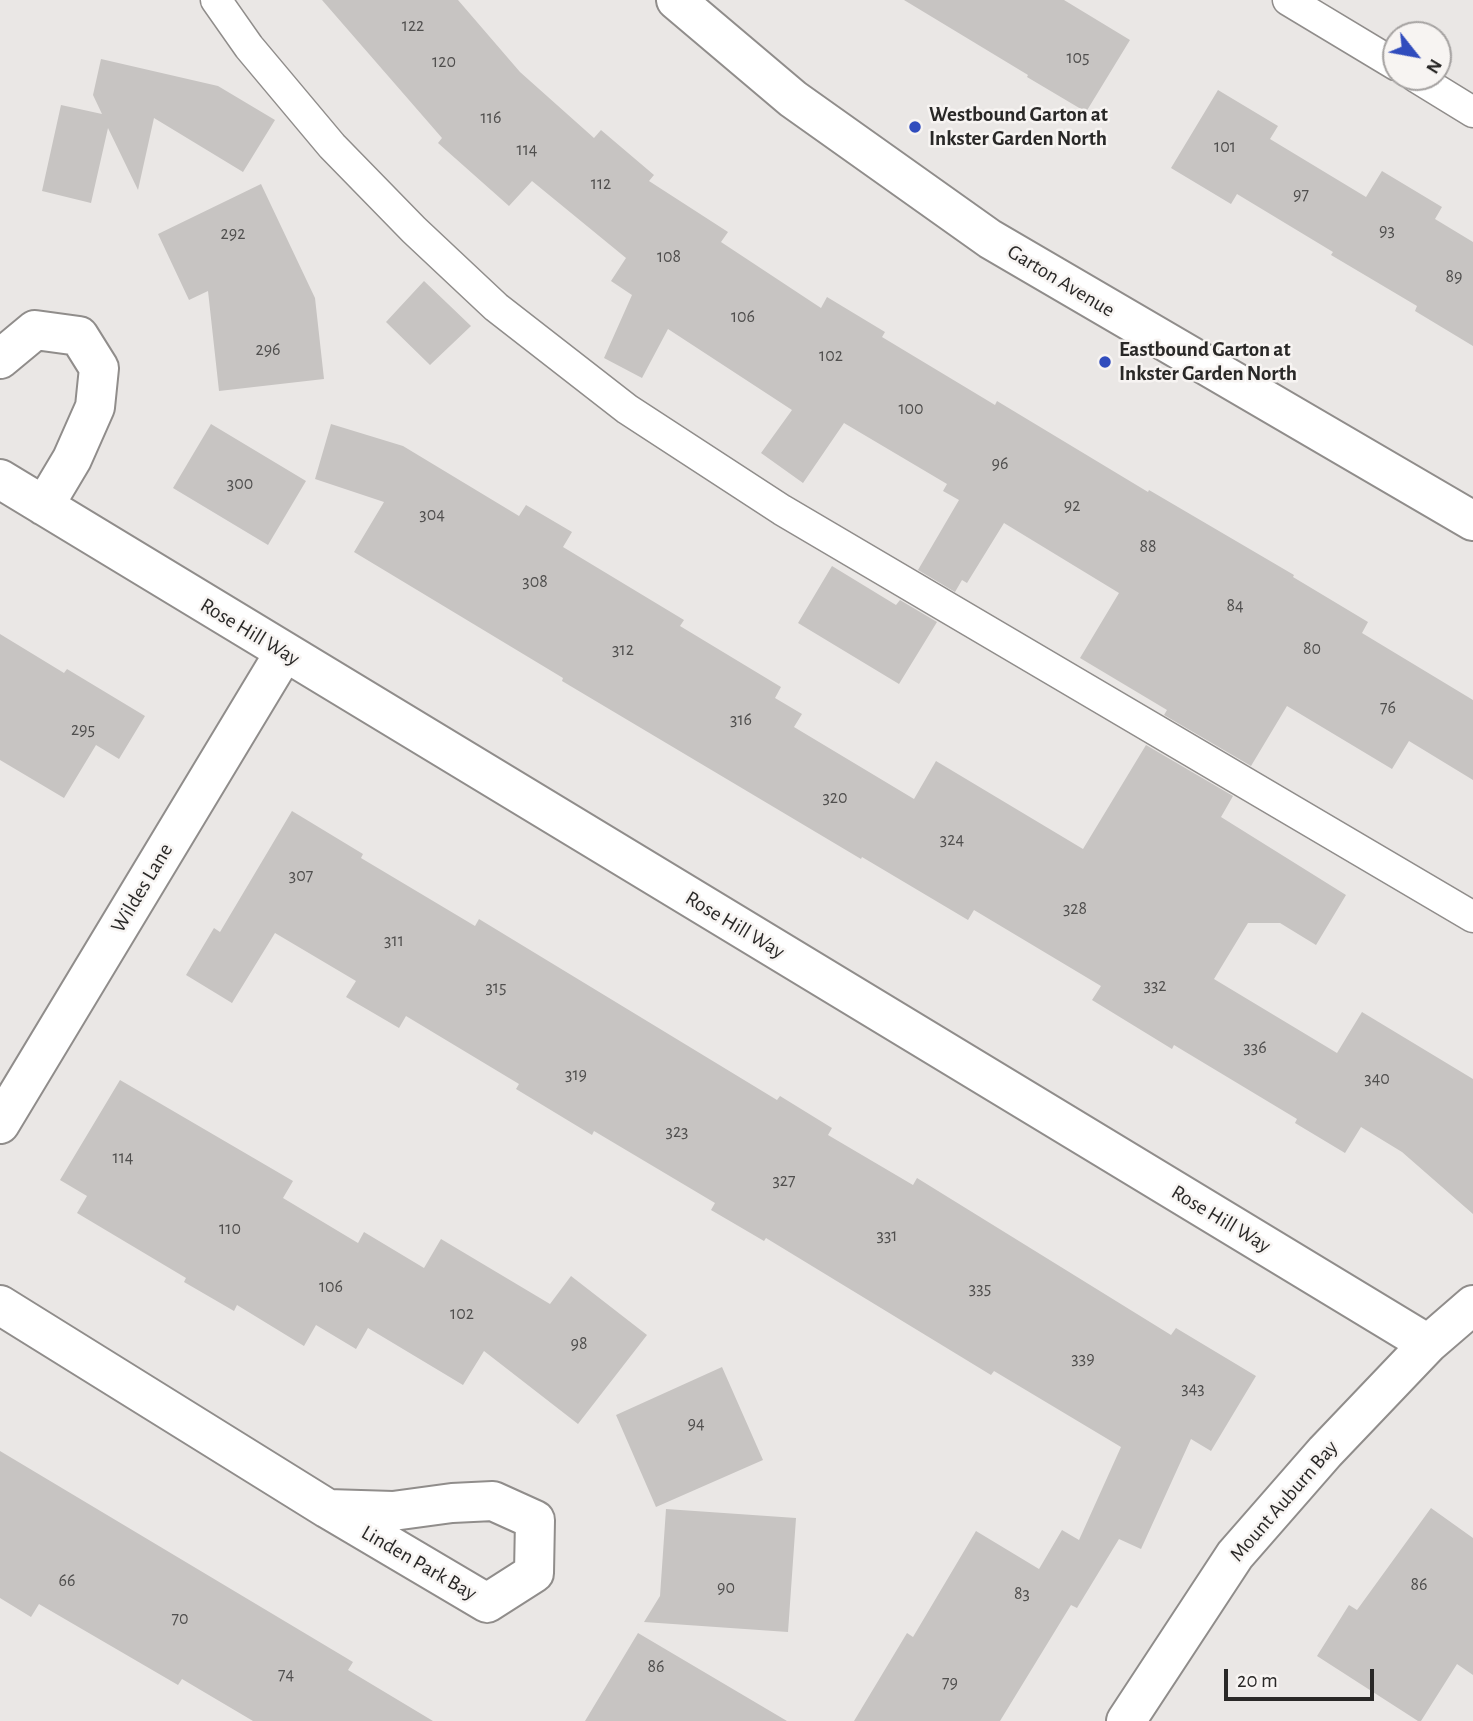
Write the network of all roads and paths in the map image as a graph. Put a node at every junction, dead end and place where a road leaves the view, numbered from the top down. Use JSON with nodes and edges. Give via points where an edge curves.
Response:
{"nodes":[{"id":1,"x":216,"y":0,"type":"edge"},
{"id":2,"x":676,"y":0,"type":"edge"},
{"id":3,"x":1288,"y":0,"type":"edge"},
{"id":4,"x":1382,"y":57,"type":"edge"},
{"id":5,"x":1439,"y":91,"type":"edge"},
{"id":6,"x":1473,"y":112,"type":"edge"},
{"id":7,"x":0,"y":359,"type":"edge"},
{"id":8,"x":0,"y":479,"type":"edge"},
{"id":9,"x":44,"y":506,"type":"junction"},
{"id":10,"x":1473,"y":521,"type":"edge"},
{"id":11,"x":284,"y":653,"type":"junction"},
{"id":12,"x":1473,"y":917,"type":"edge"},
{"id":13,"x":0,"y":1124,"type":"edge"},
{"id":14,"x":0,"y":1305,"type":"edge"},
{"id":15,"x":1473,"y":1305,"type":"edge"},
{"id":16,"x":1428,"y":1344,"type":"junction"},
{"id":17,"x":328,"y":1509,"type":"junction"},
{"id":18,"x":1126,"y":1721,"type":"edge"}],
"edges":[{"from":1,"to":12,"type":"lane","via":[[332,146],[414,230],[496,307],[626,409],[794,517]]},
{"from":2,"to":10,"type":"street","name":"Garton Avenue","via":[[793,99],[990,239]]},
{"from":3,"to":4,"type":"lane"},
{"from":5,"to":6,"type":"lane"},
{"from":7,"to":9,"type":"street","via":[[35,330],[79,335],[99,368],[94,407],[72,459]]},
{"from":8,"to":9,"type":"street","name":"Rose Hill Way"},
{"from":9,"to":11,"type":"street","name":"Rose Hill Way"},
{"from":11,"to":13,"type":"street","name":"Wildes Lane"},
{"from":11,"to":16,"type":"street","name":"Rose Hill Way"},
{"from":14,"to":17,"type":"street","name":"Linden Park Bay"},
{"from":15,"to":16,"type":"street","name":"Mount Auburn Bay"},
{"from":16,"to":18,"type":"street","name":"Mount Auburn Bay","via":[[1235,1555]]},
{"from":17,"to":17,"type":"street","name":"Linden Park Bay","via":[[487,1603],[534,1573],[535,1520],[492,1501],[393,1511]]}]}
